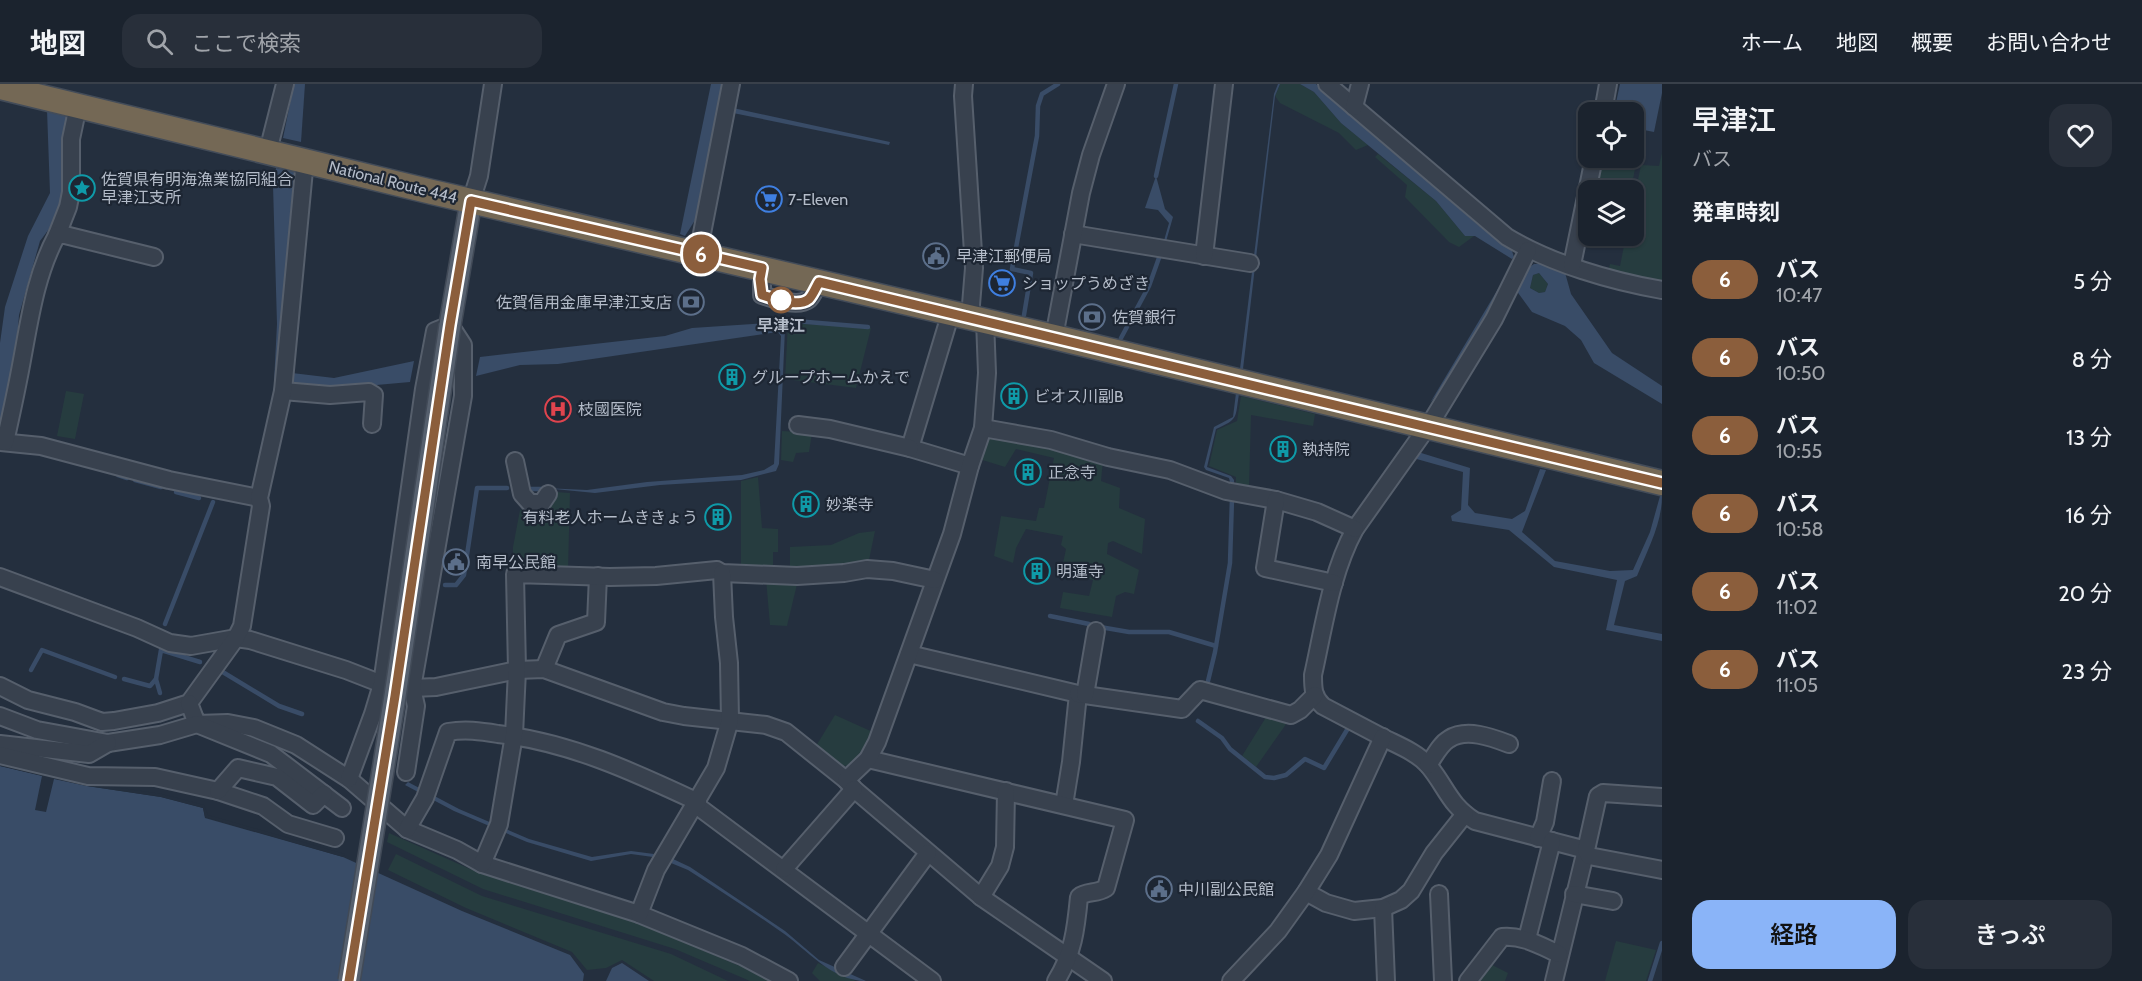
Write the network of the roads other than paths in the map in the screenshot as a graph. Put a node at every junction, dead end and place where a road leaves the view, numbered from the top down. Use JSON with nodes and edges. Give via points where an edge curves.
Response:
{"nodes":[{"id":1,"x":285,"y":84,"type":"edge"},
{"id":2,"x":493,"y":84,"type":"edge"},
{"id":3,"x":731,"y":84,"type":"edge"},
{"id":4,"x":964,"y":84,"type":"edge"},
{"id":5,"x":1116,"y":84,"type":"edge"},
{"id":6,"x":1224,"y":84,"type":"edge"},
{"id":7,"x":1327,"y":84,"type":"edge"},
{"id":8,"x":1360,"y":84,"type":"edge"},
{"id":9,"x":1608,"y":84,"type":"edge"},
{"id":10,"x":0,"y":87,"type":"edge"},
{"id":11,"x":1605,"y":102,"type":"edge"},
{"id":12,"x":78,"y":106,"type":"junction"},
{"id":13,"x":1354,"y":107,"type":"junction"},
{"id":14,"x":268,"y":151,"type":"junction"},
{"id":15,"x":307,"y":161,"type":"junction"},
{"id":16,"x":1592,"y":168,"type":"edge"},
{"id":17,"x":471,"y":201,"type":"junction"},
{"id":18,"x":1073,"y":234,"type":"junction"},
{"id":19,"x":57,"y":235,"type":"junction"},
{"id":20,"x":1528,"y":250,"type":"junction"},
{"id":21,"x":698,"y":254,"type":"junction"},
{"id":22,"x":1203,"y":256,"type":"junction"},
{"id":23,"x":154,"y":257,"type":"dead end"},
{"id":24,"x":1250,"y":263,"type":"dead end"},
{"id":25,"x":1572,"y":265,"type":"junction"},
{"id":26,"x":1662,"y":290,"type":"edge"},
{"id":27,"x":969,"y":317,"type":"junction"},
{"id":28,"x":450,"y":325,"type":"junction"},
{"id":29,"x":1054,"y":337,"type":"junction"},
{"id":30,"x":283,"y":391,"type":"junction"},
{"id":31,"x":372,"y":424,"type":"dead end"},
{"id":32,"x":798,"y":425,"type":"dead end"},
{"id":33,"x":1428,"y":426,"type":"junction"},
{"id":34,"x":982,"y":428,"type":"junction"},
{"id":35,"x":2,"y":442,"type":"edge"},
{"id":36,"x":910,"y":448,"type":"junction"},
{"id":37,"x":515,"y":460,"type":"dead end"},
{"id":38,"x":969,"y":466,"type":"junction"},
{"id":39,"x":1662,"y":483,"type":"edge"},
{"id":40,"x":548,"y":494,"type":"dead end"},
{"id":41,"x":259,"y":498,"type":"junction"},
{"id":42,"x":1276,"y":500,"type":"junction"},
{"id":43,"x":1355,"y":529,"type":"junction"},
{"id":44,"x":722,"y":573,"type":"junction"},
{"id":45,"x":598,"y":576,"type":"junction"},
{"id":46,"x":0,"y":577,"type":"edge"},
{"id":47,"x":935,"y":580,"type":"junction"},
{"id":48,"x":1334,"y":583,"type":"junction"},
{"id":49,"x":1096,"y":631,"type":"dead end"},
{"id":50,"x":236,"y":639,"type":"junction"},
{"id":51,"x":909,"y":654,"type":"junction"},
{"id":52,"x":544,"y":669,"type":"junction"},
{"id":53,"x":517,"y":670,"type":"junction"},
{"id":54,"x":382,"y":684,"type":"junction"},
{"id":55,"x":0,"y":686,"type":"edge"},
{"id":56,"x":412,"y":688,"type":"junction"},
{"id":57,"x":1082,"y":694,"type":"junction"},
{"id":58,"x":1315,"y":695,"type":"junction"},
{"id":59,"x":189,"y":703,"type":"junction"},
{"id":60,"x":0,"y":716,"type":"edge"},
{"id":61,"x":730,"y":720,"type":"junction"},
{"id":62,"x":197,"y":724,"type":"junction"},
{"id":63,"x":514,"y":735,"type":"junction"},
{"id":64,"x":1383,"y":738,"type":"junction"},
{"id":65,"x":108,"y":743,"type":"junction"},
{"id":66,"x":0,"y":744,"type":"edge"},
{"id":67,"x":1509,"y":744,"type":"dead end"},
{"id":68,"x":0,"y":755,"type":"edge"},
{"id":69,"x":868,"y":759,"type":"junction"},
{"id":70,"x":1428,"y":765,"type":"junction"},
{"id":71,"x":406,"y":772,"type":"dead end"},
{"id":72,"x":349,"y":779,"type":"junction"},
{"id":73,"x":1552,"y":781,"type":"dead end"},
{"id":74,"x":850,"y":784,"type":"junction"},
{"id":75,"x":218,"y":791,"type":"junction"},
{"id":76,"x":1006,"y":791,"type":"junction"},
{"id":77,"x":324,"y":794,"type":"junction"},
{"id":78,"x":1662,"y":797,"type":"edge"},
{"id":79,"x":697,"y":803,"type":"junction"},
{"id":80,"x":1064,"y":805,"type":"junction"},
{"id":81,"x":342,"y":808,"type":"dead end"},
{"id":82,"x":1465,"y":814,"type":"junction"},
{"id":83,"x":407,"y":829,"type":"junction"},
{"id":84,"x":335,"y":838,"type":"dead end"},
{"id":85,"x":1545,"y":840,"type":"junction"},
{"id":86,"x":1586,"y":850,"type":"junction"},
{"id":87,"x":928,"y":853,"type":"junction"},
{"id":88,"x":482,"y":864,"type":"junction"},
{"id":89,"x":784,"y":869,"type":"junction"},
{"id":90,"x":1662,"y":870,"type":"edge"},
{"id":91,"x":1306,"y":892,"type":"junction"},
{"id":92,"x":1439,"y":894,"type":"dead end"},
{"id":93,"x":1574,"y":894,"type":"junction"},
{"id":94,"x":981,"y":897,"type":"junction"},
{"id":95,"x":1614,"y":901,"type":"dead end"},
{"id":96,"x":1383,"y":908,"type":"junction"},
{"id":97,"x":639,"y":914,"type":"junction"},
{"id":98,"x":868,"y":934,"type":"junction"},
{"id":99,"x":1527,"y":939,"type":"junction"},
{"id":100,"x":1559,"y":954,"type":"junction"},
{"id":101,"x":1068,"y":956,"type":"junction"},
{"id":102,"x":844,"y":967,"type":"dead end"},
{"id":103,"x":349,"y":981,"type":"edge"},
{"id":104,"x":789,"y":981,"type":"edge"},
{"id":105,"x":932,"y":981,"type":"edge"},
{"id":106,"x":1056,"y":981,"type":"edge"},
{"id":107,"x":1103,"y":981,"type":"edge"},
{"id":108,"x":1231,"y":981,"type":"edge"},
{"id":109,"x":1386,"y":981,"type":"edge"},
{"id":110,"x":1443,"y":981,"type":"edge"},
{"id":111,"x":1468,"y":981,"type":"edge"},
{"id":112,"x":1554,"y":981,"type":"edge"}],
"edges":[{"from":1,"to":14,"type":"street"},
{"from":2,"to":17,"type":"street","via":[[479,176]]},
{"from":3,"to":21,"type":"street"},
{"from":4,"to":27,"type":"street","via":[[974,268]]},
{"from":5,"to":18,"type":"street","via":[[1091,155]]},
{"from":6,"to":22,"type":"street"},
{"from":7,"to":13,"type":"street"},
{"from":8,"to":13,"type":"street"},
{"from":9,"to":11,"type":"street"},
{"from":10,"to":12,"type":"highway","name":"National Route 444"},
{"from":12,"to":14,"type":"highway","name":"National Route 444"},
{"from":12,"to":19,"type":"street","via":[[71,139],[71,192]]},
{"from":13,"to":20,"type":"street","via":[[1507,237]]},
{"from":14,"to":15,"type":"highway","name":"National Route 444"},
{"from":15,"to":17,"type":"highway","name":"National Route 444"},
{"from":15,"to":30,"type":"street"},
{"from":16,"to":25,"type":"street"},
{"from":17,"to":21,"type":"highway","name":"National Route 444"},
{"from":17,"to":28,"type":"main road"},
{"from":18,"to":22,"type":"street"},
{"from":18,"to":29,"type":"street"},
{"from":19,"to":23,"type":"street"},
{"from":19,"to":35,"type":"street","via":[[46,255],[29,316]]},
{"from":20,"to":25,"type":"street"},
{"from":20,"to":33,"type":"street","via":[[1494,319]]},
{"from":21,"to":27,"type":"highway","name":"National Route 444"},
{"from":22,"to":24,"type":"street"},
{"from":25,"to":26,"type":"street","via":[[1628,284]]},
{"from":27,"to":29,"type":"highway","name":"National Route 444"},
{"from":27,"to":34,"type":"street","via":[[987,373]]},
{"from":27,"to":36,"type":"street"},
{"from":28,"to":54,"type":"street","via":[[435,331],[424,389]]},
{"from":28,"to":56,"type":"street","via":[[464,345],[463,396]]},
{"from":28,"to":103,"type":"main road","bridge":true},
{"from":29,"to":33,"type":"highway","name":"National Route 444"},
{"from":30,"to":31,"type":"street","via":[[330,395],[369,392],[374,395]]},
{"from":30,"to":41,"type":"street"},
{"from":32,"to":36,"type":"street"},
{"from":33,"to":39,"type":"highway","name":"National Route 444"},
{"from":33,"to":43,"type":"street"},
{"from":34,"to":38,"type":"street"},
{"from":34,"to":42,"type":"street","via":[[1051,440],[1170,470],[1226,491]]},
{"from":35,"to":41,"type":"street","via":[[41,446],[169,480]]},
{"from":36,"to":38,"type":"street"},
{"from":37,"to":40,"type":"street","via":[[522,494],[530,503],[542,503]]},
{"from":38,"to":47,"type":"street","via":[[952,534]]},
{"from":41,"to":50,"type":"street","via":[[261,506],[244,615]]},
{"from":42,"to":43,"type":"street"},
{"from":42,"to":48,"type":"street","via":[[1265,568]]},
{"from":43,"to":48,"type":"street"},
{"from":44,"to":45,"type":"street","via":[[717,570]]},
{"from":44,"to":47,"type":"street","via":[[796,576],[867,569]]},
{"from":44,"to":61,"type":"street"},
{"from":45,"to":52,"type":"street","via":[[596,622],[558,635]]},
{"from":45,"to":53,"type":"street","via":[[515,574]]},
{"from":46,"to":50,"type":"street","via":[[170,643],[191,646]]},
{"from":47,"to":51,"type":"street"},
{"from":48,"to":58,"type":"street","via":[[1313,675]]},
{"from":49,"to":57,"type":"street"},
{"from":50,"to":54,"type":"street","via":[[250,640]]},
{"from":50,"to":59,"type":"street"},
{"from":51,"to":57,"type":"street"},
{"from":51,"to":69,"type":"street"},
{"from":52,"to":53,"type":"street"},
{"from":52,"to":61,"type":"street","via":[[663,712]]},
{"from":53,"to":56,"type":"street","via":[[436,687]]},
{"from":53,"to":63,"type":"street"},
{"from":54,"to":56,"type":"street"},
{"from":54,"to":72,"type":"street"},
{"from":55,"to":59,"type":"street","via":[[28,700],[102,722],[158,713]]},
{"from":56,"to":71,"type":"street","via":[[416,706]]},
{"from":57,"to":58,"type":"street","via":[[1182,709],[1200,690],[1290,716]]},
{"from":57,"to":80,"type":"street"},
{"from":58,"to":64,"type":"street","via":[[1323,706]]},
{"from":59,"to":62,"type":"street"},
{"from":60,"to":65,"type":"street","via":[[37,730]]},
{"from":61,"to":74,"type":"street","via":[[786,732]]},
{"from":61,"to":79,"type":"street","via":[[716,768]]},
{"from":62,"to":65,"type":"street","via":[[160,735]]},
{"from":62,"to":72,"type":"street","via":[[228,723],[254,728],[296,745]]},
{"from":62,"to":77,"type":"street","via":[[271,754]]},
{"from":63,"to":79,"type":"street","via":[[612,763]]},
{"from":63,"to":83,"type":"street","via":[[463,729],[448,732],[427,794]]},
{"from":63,"to":88,"type":"street","via":[[498,828]]},
{"from":64,"to":70,"type":"street","via":[[1406,748]]},
{"from":64,"to":91,"type":"street","via":[[1329,855]]},
{"from":65,"to":66,"type":"street","via":[[89,754]]},
{"from":67,"to":70,"type":"street","via":[[1487,735],[1458,735],[1447,740]]},
{"from":68,"to":75,"type":"street","via":[[88,776],[155,777]]},
{"from":69,"to":74,"type":"street"},
{"from":69,"to":76,"type":"street"},
{"from":70,"to":82,"type":"street"},
{"from":72,"to":83,"type":"street"},
{"from":73,"to":85,"type":"street"},
{"from":74,"to":87,"type":"street"},
{"from":74,"to":89,"type":"street"},
{"from":75,"to":77,"type":"street","via":[[238,768],[277,777],[313,805]]},
{"from":75,"to":84,"type":"street","via":[[263,806],[288,824]]},
{"from":76,"to":80,"type":"street"},
{"from":76,"to":94,"type":"street","via":[[1005,848],[1000,866]]},
{"from":77,"to":81,"type":"street"},
{"from":78,"to":86,"type":"street","via":[[1603,793],[1598,796]]},
{"from":79,"to":89,"type":"street"},
{"from":79,"to":97,"type":"street","via":[[656,870]]},
{"from":80,"to":101,"type":"street","via":[[1125,820],[1106,888],[1078,897],[1076,934]]},
{"from":82,"to":85,"type":"street"},
{"from":82,"to":96,"type":"street","via":[[1434,853],[1412,891]]},
{"from":83,"to":88,"type":"street"},
{"from":85,"to":86,"type":"street"},
{"from":85,"to":99,"type":"street"},
{"from":86,"to":90,"type":"street","via":[[1589,856]]},
{"from":86,"to":93,"type":"street"},
{"from":87,"to":94,"type":"street"},
{"from":87,"to":98,"type":"street"},
{"from":88,"to":97,"type":"street"},
{"from":89,"to":98,"type":"street"},
{"from":91,"to":96,"type":"street","via":[[1326,903],[1354,910]]},
{"from":91,"to":108,"type":"street","via":[[1278,931]]},
{"from":92,"to":110,"type":"street"},
{"from":93,"to":95,"type":"street"},
{"from":93,"to":100,"type":"street"},
{"from":94,"to":101,"type":"street"},
{"from":96,"to":109,"type":"street"},
{"from":97,"to":104,"type":"street","via":[[742,956]]},
{"from":98,"to":102,"type":"street"},
{"from":98,"to":105,"type":"street"},
{"from":99,"to":100,"type":"street"},
{"from":99,"to":111,"type":"street","via":[[1502,937]]},
{"from":100,"to":112,"type":"street"},
{"from":101,"to":106,"type":"street"},
{"from":101,"to":107,"type":"street"}]}
